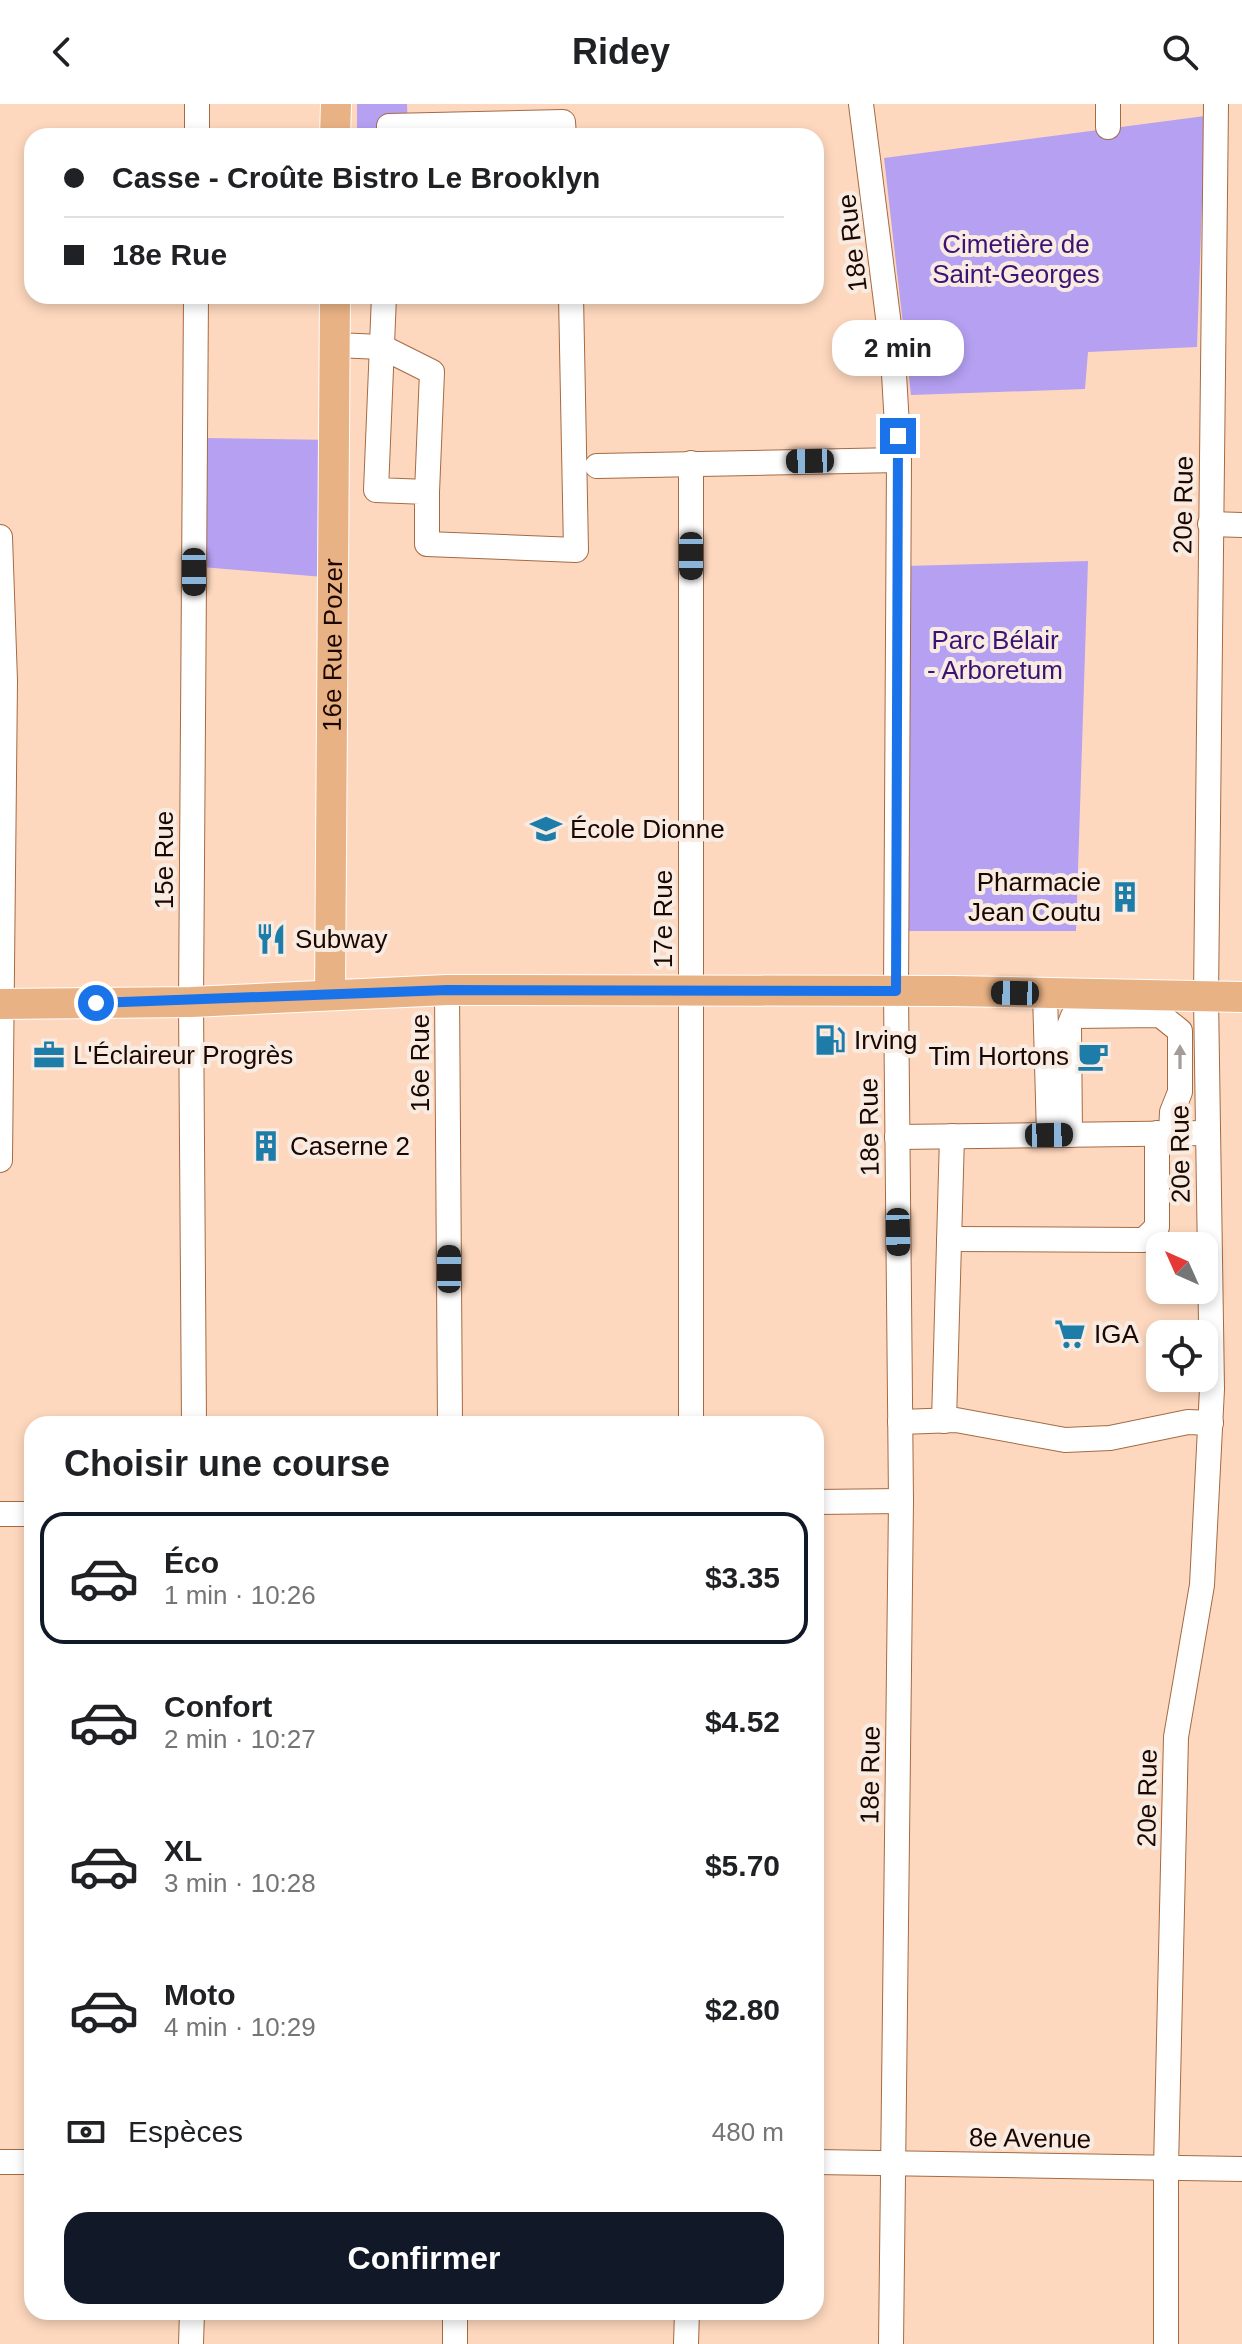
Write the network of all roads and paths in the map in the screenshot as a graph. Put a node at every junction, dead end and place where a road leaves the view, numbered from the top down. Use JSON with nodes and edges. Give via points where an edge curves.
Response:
{"nodes":[{"id":1,"x":197,"y":104,"type":"edge"},
{"id":2,"x":336,"y":104,"type":"edge"},
{"id":3,"x":861,"y":104,"type":"edge"},
{"id":4,"x":1216,"y":104,"type":"edge"},
{"id":5,"x":197,"y":128,"type":"edge"},
{"id":6,"x":335,"y":128,"type":"edge"},
{"id":7,"x":389,"y":128,"type":"edge"},
{"id":8,"x":563,"y":128,"type":"edge"},
{"id":9,"x":196,"y":304,"type":"edge"},
{"id":10,"x":335,"y":304,"type":"edge"},
{"id":11,"x":384,"y":304,"type":"edge"},
{"id":12,"x":571,"y":304,"type":"edge"},
{"id":13,"x":335,"y":345,"type":"junction"},
{"id":14,"x":382,"y":347,"type":"junction"},
{"id":15,"x":899,"y":460,"type":"junction"},
{"id":16,"x":691,"y":463,"type":"junction"},
{"id":17,"x":597,"y":466,"type":"dead end"},
{"id":18,"x":427,"y":492,"type":"junction"},
{"id":19,"x":1210,"y":524,"type":"junction"},
{"id":20,"x":1242,"y":525,"type":"edge"},
{"id":21,"x":0,"y":537,"type":"edge"},
{"id":22,"x":447,"y":990,"type":"junction"},
{"id":23,"x":691,"y":991,"type":"junction"},
{"id":24,"x":896,"y":991,"type":"junction"},
{"id":25,"x":1045,"y":993,"type":"junction"},
{"id":26,"x":330,"y":995,"type":"junction"},
{"id":27,"x":1206,"y":997,"type":"junction"},
{"id":28,"x":1242,"y":997,"type":"edge"},
{"id":29,"x":191,"y":1002,"type":"junction"},
{"id":30,"x":1,"y":1004,"type":"edge"},
{"id":31,"x":1164,"y":1133,"type":"junction"},
{"id":32,"x":1208,"y":1133,"type":"junction"},
{"id":33,"x":1060,"y":1135,"type":"junction"},
{"id":34,"x":952,"y":1136,"type":"junction"},
{"id":35,"x":897,"y":1137,"type":"junction"},
{"id":36,"x":0,"y":1160,"type":"edge"},
{"id":37,"x":949,"y":1239,"type":"junction"},
{"id":38,"x":194,"y":1416,"type":"edge"},
{"id":39,"x":450,"y":1416,"type":"edge"},
{"id":40,"x":691,"y":1416,"type":"edge"},
{"id":41,"x":944,"y":1421,"type":"junction"},
{"id":42,"x":900,"y":1422,"type":"junction"},
{"id":43,"x":1211,"y":1423,"type":"junction"},
{"id":44,"x":901,"y":1501,"type":"junction"},
{"id":45,"x":824,"y":1502,"type":"edge"},
{"id":46,"x":0,"y":1514,"type":"edge"},
{"id":47,"x":24,"y":1514,"type":"edge"},
{"id":48,"x":0,"y":2162,"type":"edge"},
{"id":49,"x":24,"y":2162,"type":"edge"},
{"id":50,"x":824,"y":2162,"type":"edge"},
{"id":51,"x":894,"y":2163,"type":"junction"},
{"id":52,"x":1166,"y":2168,"type":"junction"},
{"id":53,"x":1242,"y":2169,"type":"edge"},
{"id":54,"x":192,"y":2320,"type":"edge"},
{"id":55,"x":455,"y":2320,"type":"edge"},
{"id":56,"x":687,"y":2320,"type":"edge"},
{"id":57,"x":191,"y":2344,"type":"edge"},
{"id":58,"x":455,"y":2344,"type":"edge"},
{"id":59,"x":686,"y":2344,"type":"edge"},
{"id":60,"x":891,"y":2344,"type":"edge"},
{"id":61,"x":1166,"y":2344,"type":"edge"}],
"edges":[{"from":1,"to":5,"type":"street"},
{"from":2,"to":6,"type":"main road"},
{"from":3,"to":15,"type":"street","name":"18e Rue","via":[[893,357]]},
{"from":4,"to":19,"type":"street","name":"20e Rue"},
{"from":7,"to":8,"type":"street","via":[[563,122]]},
{"from":9,"to":29,"type":"street","name":"15e Rue"},
{"from":10,"to":13,"type":"main road","name":"16e Rue Pozer"},
{"from":11,"to":14,"type":"street"},
{"from":12,"to":18,"type":"street","via":[[576,550],[427,544]]},
{"from":13,"to":14,"type":"street"},
{"from":13,"to":26,"type":"main road","name":"16e Rue Pozer"},
{"from":14,"to":18,"type":"street","via":[[432,372]]},
{"from":14,"to":18,"type":"street","via":[[376,490]]},
{"from":15,"to":16,"type":"street"},
{"from":15,"to":24,"type":"street","name":"18e Rue"},
{"from":16,"to":17,"type":"street"},
{"from":16,"to":23,"type":"street","name":"17e Rue"},
{"from":19,"to":20,"type":"street"},
{"from":19,"to":27,"type":"street","name":"20e Rue"},
{"from":21,"to":30,"type":"street","via":[[5,681]]},
{"from":22,"to":23,"type":"main road"},
{"from":22,"to":26,"type":"main road"},
{"from":22,"to":39,"type":"street","name":"16e Rue"},
{"from":23,"to":24,"type":"main road"},
{"from":23,"to":40,"type":"street","name":"17e Rue"},
{"from":24,"to":25,"type":"main road"},
{"from":24,"to":35,"type":"street","name":"18e Rue"},
{"from":25,"to":27,"type":"main road"},
{"from":25,"to":33,"type":"street"},
{"from":26,"to":29,"type":"main road"},
{"from":27,"to":28,"type":"main road"},
{"from":27,"to":32,"type":"street","name":"20e Rue"},
{"from":29,"to":30,"type":"main road"},
{"from":29,"to":38,"type":"street","name":"15e Rue"},
{"from":30,"to":36,"type":"street"},
{"from":31,"to":32,"type":"street"},
{"from":31,"to":33,"type":"street"},
{"from":31,"to":33,"type":"street","one_way":true,"via":[[1180,1092],[1180,1031],[1160,1015],[1073,1016]]},
{"from":31,"to":37,"type":"street","via":[[1157,1227],[1144,1240]]},
{"from":32,"to":43,"type":"street","name":"20e Rue"},
{"from":33,"to":34,"type":"street"},
{"from":34,"to":35,"type":"street"},
{"from":34,"to":37,"type":"street"},
{"from":35,"to":42,"type":"street","name":"18e Rue"},
{"from":37,"to":41,"type":"street"},
{"from":41,"to":42,"type":"street"},
{"from":41,"to":43,"type":"street","via":[[1065,1440]]},
{"from":42,"to":44,"type":"street","name":"18e Rue"},
{"from":43,"to":52,"type":"street","name":"20e Rue","via":[[1202,1585],[1176,1737]]},
{"from":44,"to":45,"type":"street"},
{"from":44,"to":51,"type":"street","name":"18e Rue"},
{"from":46,"to":47,"type":"street"},
{"from":48,"to":49,"type":"street"},
{"from":50,"to":51,"type":"street","name":"8e Avenue"},
{"from":51,"to":52,"type":"street","name":"8e Avenue"},
{"from":51,"to":60,"type":"street","name":"18e Rue"},
{"from":52,"to":53,"type":"street","name":"8e Avenue"},
{"from":52,"to":61,"type":"street","name":"20e Rue"},
{"from":54,"to":57,"type":"street"},
{"from":55,"to":58,"type":"street"},
{"from":56,"to":59,"type":"street"}]}
